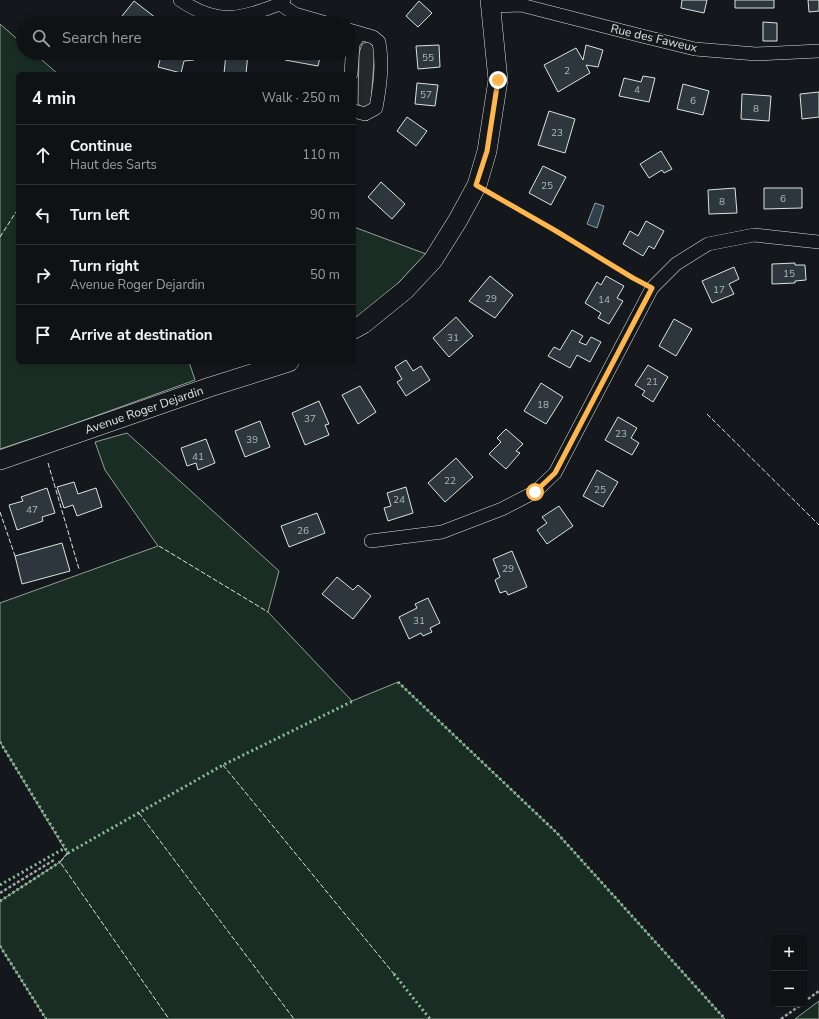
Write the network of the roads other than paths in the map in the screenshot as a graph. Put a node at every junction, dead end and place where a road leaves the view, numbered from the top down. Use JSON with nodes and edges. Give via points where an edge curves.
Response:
{"nodes":[{"id":1,"x":180,"y":0,"type":"edge"},
{"id":2,"x":282,"y":2,"type":"edge"},
{"id":3,"x":491,"y":3,"type":"edge"},
{"id":4,"x":216,"y":16,"type":"edge"},
{"id":5,"x":245,"y":16,"type":"edge"},
{"id":6,"x":302,"y":16,"type":"edge"},
{"id":7,"x":356,"y":33,"type":"edge"},
{"id":8,"x":819,"y":51,"type":"edge"},
{"id":9,"x":351,"y":60,"type":"edge"},
{"id":10,"x":350,"y":72,"type":"edge"},
{"id":11,"x":356,"y":112,"type":"edge"},
{"id":12,"x":819,"y":242,"type":"edge"},
{"id":13,"x":356,"y":328,"type":"edge"},
{"id":14,"x":283,"y":364,"type":"edge"},
{"id":15,"x":0,"y":460,"type":"edge"},
{"id":16,"x":371,"y":541,"type":"dead end"}],
"edges":[{"from":1,"to":4,"type":"street","via":[[194,10]]},
{"from":2,"to":5,"type":"street"},
{"from":2,"to":6,"type":"street","via":[[295,14]]},
{"from":3,"to":8,"type":"street","name":"Rue des Faweux","via":[[521,5],[694,49],[756,54]]},
{"from":3,"to":13,"type":"main road","via":[[498,80],[487,151],[476,185],[433,260],[405,290]]},
{"from":7,"to":11,"type":"street","via":[[373,37],[379,42],[382,56],[376,108],[366,114]]},
{"from":9,"to":10,"type":"street"},
{"from":12,"to":16,"type":"street","via":[[754,235],[708,244],[676,264],[652,288],[555,473],[535,492],[502,509],[442,532]]},
{"from":14,"to":15,"type":"main road","name":"Avenue Roger Dejardin"}]}
